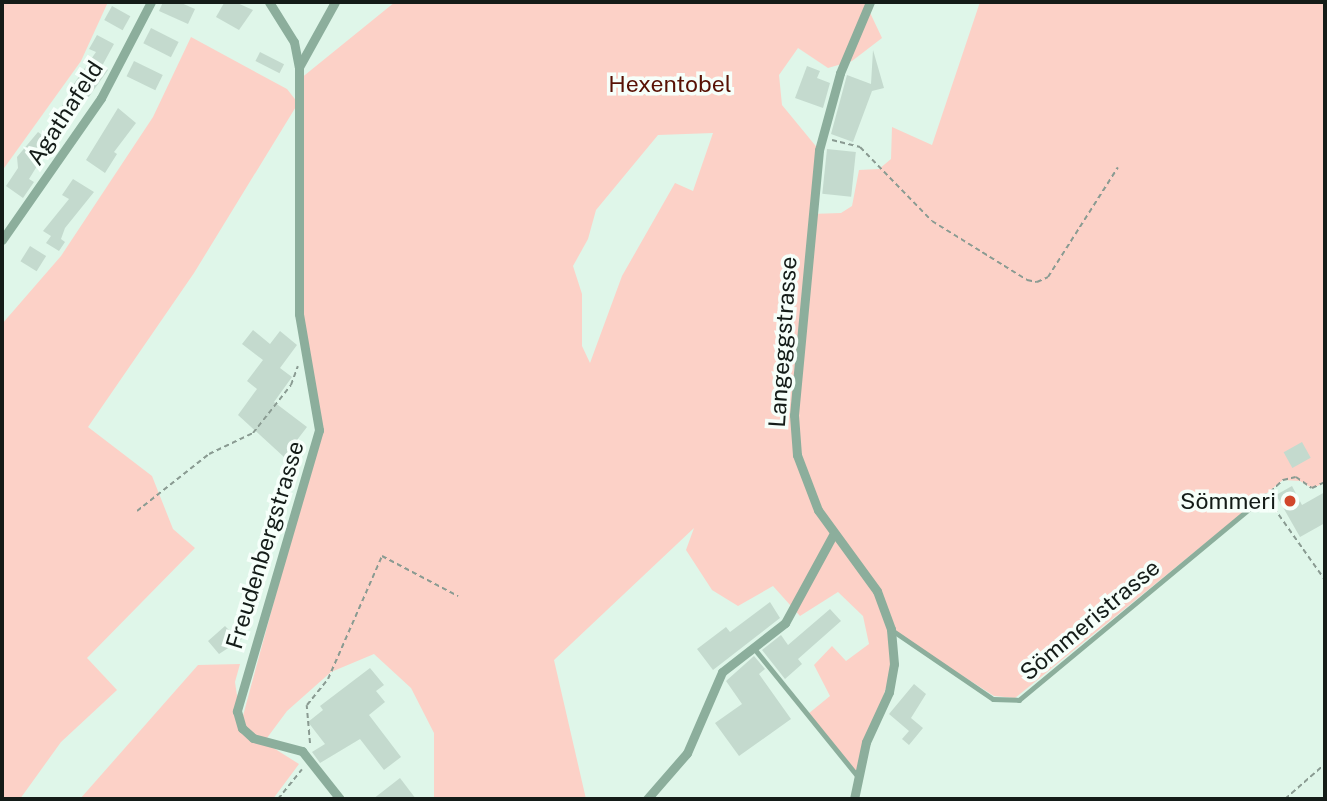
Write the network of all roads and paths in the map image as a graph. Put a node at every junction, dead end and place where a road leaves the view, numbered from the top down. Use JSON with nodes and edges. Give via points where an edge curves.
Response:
{"nodes":[{"id":1,"x":151,"y":2,"type":"edge"},
{"id":2,"x":269,"y":2,"type":"edge"},
{"id":3,"x":335,"y":2,"type":"edge"},
{"id":4,"x":870,"y":2,"type":"edge"},
{"id":5,"x":299,"y":67,"type":"junction"},
{"id":6,"x":821,"y":137,"type":"junction"},
{"id":7,"x":1118,"y":167,"type":"dead end"},
{"id":8,"x":2,"y":240,"type":"edge"},
{"id":9,"x":304,"y":352,"type":"junction"},
{"id":10,"x":1325,"y":482,"type":"edge"},
{"id":11,"x":1265,"y":496,"type":"junction"},
{"id":12,"x":137,"y":511,"type":"dead end"},
{"id":13,"x":833,"y":535,"type":"junction"},
{"id":14,"x":1325,"y":580,"type":"edge"},
{"id":15,"x":458,"y":596,"type":"dead end"},
{"id":16,"x":891,"y":629,"type":"junction"},
{"id":17,"x":754,"y":648,"type":"junction"},
{"id":18,"x":302,"y":751,"type":"junction"},
{"id":19,"x":311,"y":762,"type":"junction"},
{"id":20,"x":1325,"y":764,"type":"edge"},
{"id":21,"x":857,"y":775,"type":"junction"},
{"id":22,"x":278,"y":799,"type":"edge"},
{"id":23,"x":340,"y":799,"type":"edge"},
{"id":24,"x":648,"y":799,"type":"edge"},
{"id":25,"x":854,"y":799,"type":"edge"},
{"id":26,"x":1285,"y":799,"type":"edge"}],
"edges":[{"from":1,"to":8,"type":"street","name":"Agathafeld","via":[[101,99]]},
{"from":2,"to":5,"type":"street","name":"Freudenbergstrasse","via":[[294,42]]},
{"from":3,"to":5,"type":"street"},
{"from":4,"to":6,"type":"street","name":"Langeggstrasse"},
{"from":5,"to":9,"type":"street","name":"Freudenbergstrasse","via":[[299,296]]},
{"from":6,"to":7,"type":"path","via":[[860,147],[932,221],[1027,281],[1048,277]]},
{"from":6,"to":13,"type":"street","name":"Langeggstrasse","via":[[794,436],[805,481]]},
{"from":9,"to":12,"type":"path","via":[[291,385],[253,433],[209,454]]},
{"from":9,"to":18,"type":"street","name":"Freudenbergstrasse","via":[[318,411],[318,439],[237,706],[241,725],[253,738]]},
{"from":10,"to":11,"type":"path","via":[[1312,488],[1296,477],[1283,480]]},
{"from":11,"to":14,"type":"path"},
{"from":11,"to":16,"type":"lane","name":"Sömmeristrasse","via":[[1019,699],[993,699]]},
{"from":13,"to":16,"type":"street","name":"Langeggstrasse","via":[[877,591]]},
{"from":13,"to":17,"type":"street","via":[[785,623]]},
{"from":15,"to":18,"type":"path","via":[[382,556],[328,679],[307,705],[310,744]]},
{"from":16,"to":21,"type":"street","name":"Langeggstrasse","via":[[894,664],[889,692]]},
{"from":17,"to":21,"type":"lane"},
{"from":17,"to":24,"type":"street","via":[[722,672],[687,753]]},
{"from":18,"to":19,"type":"street"},
{"from":19,"to":22,"type":"path"},
{"from":19,"to":23,"type":"street"},
{"from":20,"to":26,"type":"path"},
{"from":21,"to":25,"type":"street","name":"Langeggstrasse"}]}
